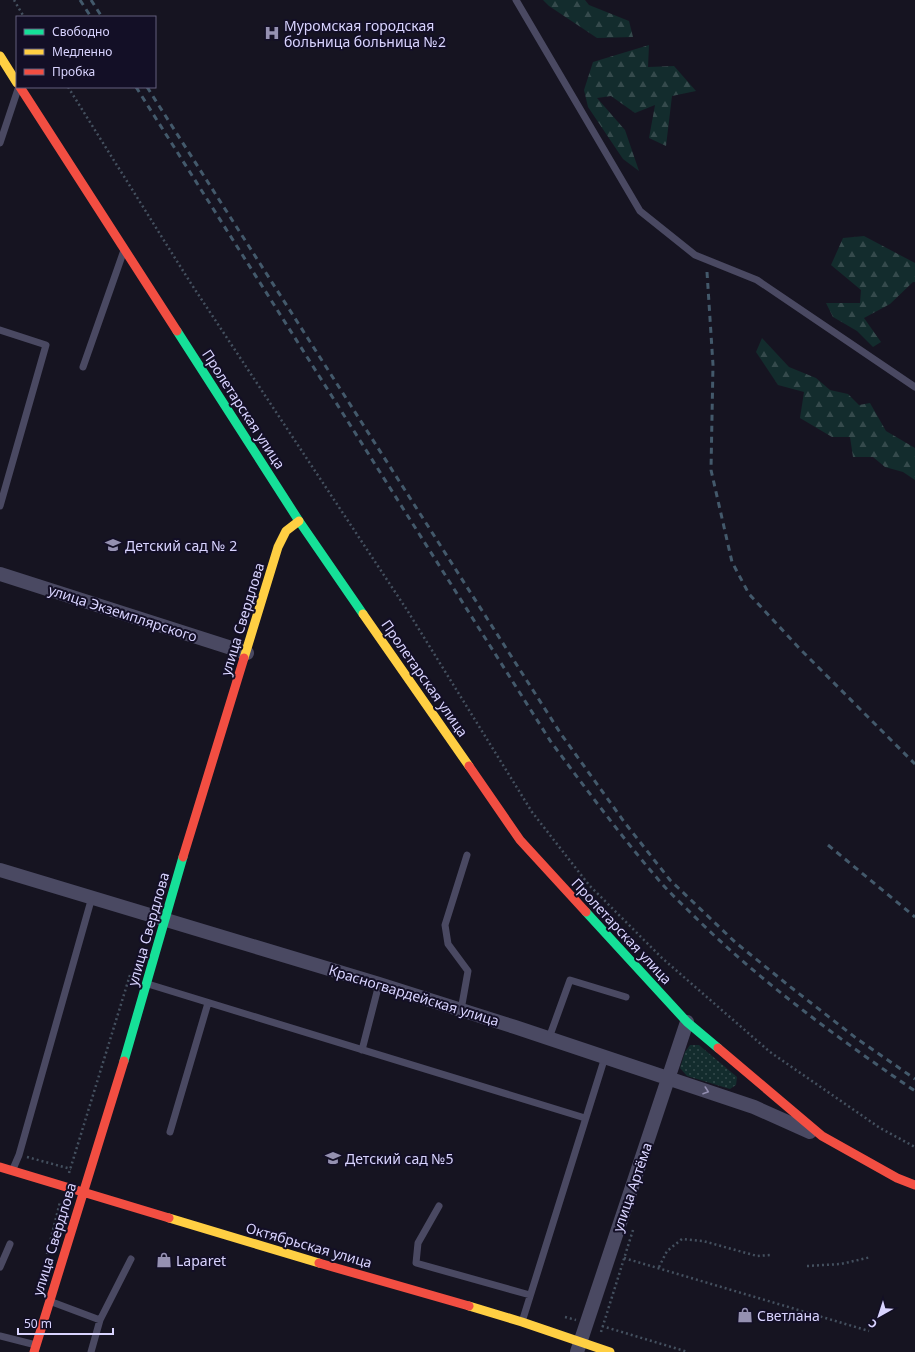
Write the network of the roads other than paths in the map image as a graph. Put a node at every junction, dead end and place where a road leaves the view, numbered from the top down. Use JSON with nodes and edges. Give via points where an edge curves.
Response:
{"nodes":[{"id":1,"x":516,"y":0,"type":"edge"},
{"id":2,"x":0,"y":56,"type":"edge"},
{"id":3,"x":16,"y":81,"type":"edge"},
{"id":4,"x":19,"y":88,"type":"edge"},
{"id":5,"x":20,"y":88,"type":"edge"},
{"id":6,"x":0,"y":143,"type":"edge"},
{"id":7,"x":124,"y":249,"type":"junction"},
{"id":8,"x":0,"y":330,"type":"edge"},
{"id":9,"x":83,"y":367,"type":"dead end"},
{"id":10,"x":915,"y":387,"type":"edge"},
{"id":11,"x":0,"y":506,"type":"edge"},
{"id":12,"x":299,"y":521,"type":"junction"},
{"id":13,"x":0,"y":574,"type":"edge"},
{"id":14,"x":247,"y":652,"type":"junction"},
{"id":15,"x":467,"y":855,"type":"dead end"},
{"id":16,"x":0,"y":870,"type":"edge"},
{"id":17,"x":92,"y":897,"type":"junction"},
{"id":18,"x":164,"y":920,"type":"junction"},
{"id":19,"x":147,"y":984,"type":"junction"},
{"id":20,"x":379,"y":984,"type":"junction"},
{"id":21,"x":626,"y":997,"type":"dead end"},
{"id":22,"x":208,"y":1003,"type":"junction"},
{"id":23,"x":461,"y":1010,"type":"junction"},
{"id":24,"x":687,"y":1022,"type":"junction"},
{"id":25,"x":549,"y":1038,"type":"junction"},
{"id":26,"x":362,"y":1050,"type":"junction"},
{"id":27,"x":605,"y":1057,"type":"junction"},
{"id":28,"x":669,"y":1078,"type":"junction"},
{"id":29,"x":585,"y":1118,"type":"junction"},
{"id":30,"x":170,"y":1132,"type":"dead end"},
{"id":31,"x":822,"y":1136,"type":"junction"},
{"id":32,"x":0,"y":1167,"type":"edge"},
{"id":33,"x":12,"y":1171,"type":"junction"},
{"id":34,"x":915,"y":1185,"type":"edge"},
{"id":35,"x":84,"y":1193,"type":"junction"},
{"id":36,"x":439,"y":1206,"type":"dead end"},
{"id":37,"x":10,"y":1244,"type":"dead end"},
{"id":38,"x":131,"y":1259,"type":"dead end"},
{"id":39,"x":0,"y":1267,"type":"edge"},
{"id":40,"x":530,"y":1295,"type":"junction"},
{"id":41,"x":50,"y":1301,"type":"junction"},
{"id":42,"x":100,"y":1320,"type":"junction"},
{"id":43,"x":522,"y":1322,"type":"junction"},
{"id":44,"x":0,"y":1336,"type":"edge"},
{"id":45,"x":578,"y":1347,"type":"edge"},
{"id":46,"x":35,"y":1349,"type":"edge"},
{"id":47,"x":91,"y":1352,"type":"edge"},
{"id":48,"x":610,"y":1352,"type":"edge"}],
"edges":[{"from":1,"to":10,"type":"lane","via":[[640,211],[696,255],[757,280]]},
{"from":2,"to":3,"type":"street"},
{"from":4,"to":6,"type":"lane"},
{"from":5,"to":7,"type":"street","name":"Пролетарская улица"},
{"from":7,"to":9,"type":"lane"},
{"from":7,"to":12,"type":"street","name":"Пролетарская улица"},
{"from":8,"to":11,"type":"lane","via":[[46,344]]},
{"from":12,"to":14,"type":"street","name":"улица Свердлова","via":[[286,531],[278,546]]},
{"from":12,"to":24,"type":"street","name":"Пролетарская улица","via":[[520,840]]},
{"from":13,"to":14,"type":"street","name":"улица Экземплярского"},
{"from":14,"to":18,"type":"street","name":"улица Свердлова"},
{"from":15,"to":23,"type":"lane","via":[[445,925],[448,944],[468,971]]},
{"from":16,"to":17,"type":"street","name":"Красногвардейская улица"},
{"from":17,"to":18,"type":"street","name":"Красногвардейская улица"},
{"from":17,"to":33,"type":"lane","via":[[19,1155]]},
{"from":18,"to":19,"type":"street","name":"улица Свердлова"},
{"from":18,"to":20,"type":"street","name":"Красногвардейская улица"},
{"from":19,"to":22,"type":"lane"},
{"from":19,"to":35,"type":"street","name":"улица Свердлова"},
{"from":20,"to":23,"type":"street","name":"Красногвардейская улица"},
{"from":20,"to":26,"type":"lane"},
{"from":21,"to":25,"type":"lane","via":[[570,980]]},
{"from":22,"to":26,"type":"lane"},
{"from":22,"to":30,"type":"lane"},
{"from":23,"to":25,"type":"street","name":"Красногвардейская улица"},
{"from":24,"to":28,"type":"street","name":"улица Артёма"},
{"from":24,"to":31,"type":"street","name":"Пролетарская улица"},
{"from":25,"to":27,"type":"street","name":"Красногвардейская улица"},
{"from":26,"to":29,"type":"lane"},
{"from":27,"to":28,"type":"street","name":"Красногвардейская улица"},
{"from":27,"to":29,"type":"lane"},
{"from":28,"to":31,"type":"street","name":"Красногвардейская улица","one_way":true,"via":[[754,1107]]},
{"from":28,"to":45,"type":"street","name":"улица Артёма"},
{"from":29,"to":40,"type":"lane"},
{"from":31,"to":34,"type":"street","name":"Пролетарская улица","via":[[897,1178]]},
{"from":32,"to":33,"type":"street","name":"Октябрьская улица"},
{"from":33,"to":35,"type":"street","name":"Октябрьская улица"},
{"from":35,"to":41,"type":"street","name":"улица Свердлова"},
{"from":35,"to":43,"type":"street","name":"Октябрьская улица"},
{"from":36,"to":40,"type":"lane","via":[[418,1243],[416,1263]]},
{"from":37,"to":39,"type":"lane"},
{"from":38,"to":42,"type":"lane"},
{"from":40,"to":43,"type":"lane"},
{"from":41,"to":42,"type":"lane"},
{"from":41,"to":46,"type":"street","name":"улица Свердлова"},
{"from":42,"to":47,"type":"lane"},
{"from":43,"to":45,"type":"street","name":"Октябрьская улица"},
{"from":44,"to":46,"type":"lane"},
{"from":45,"to":48,"type":"street","name":"Октябрьская улица"}]}
